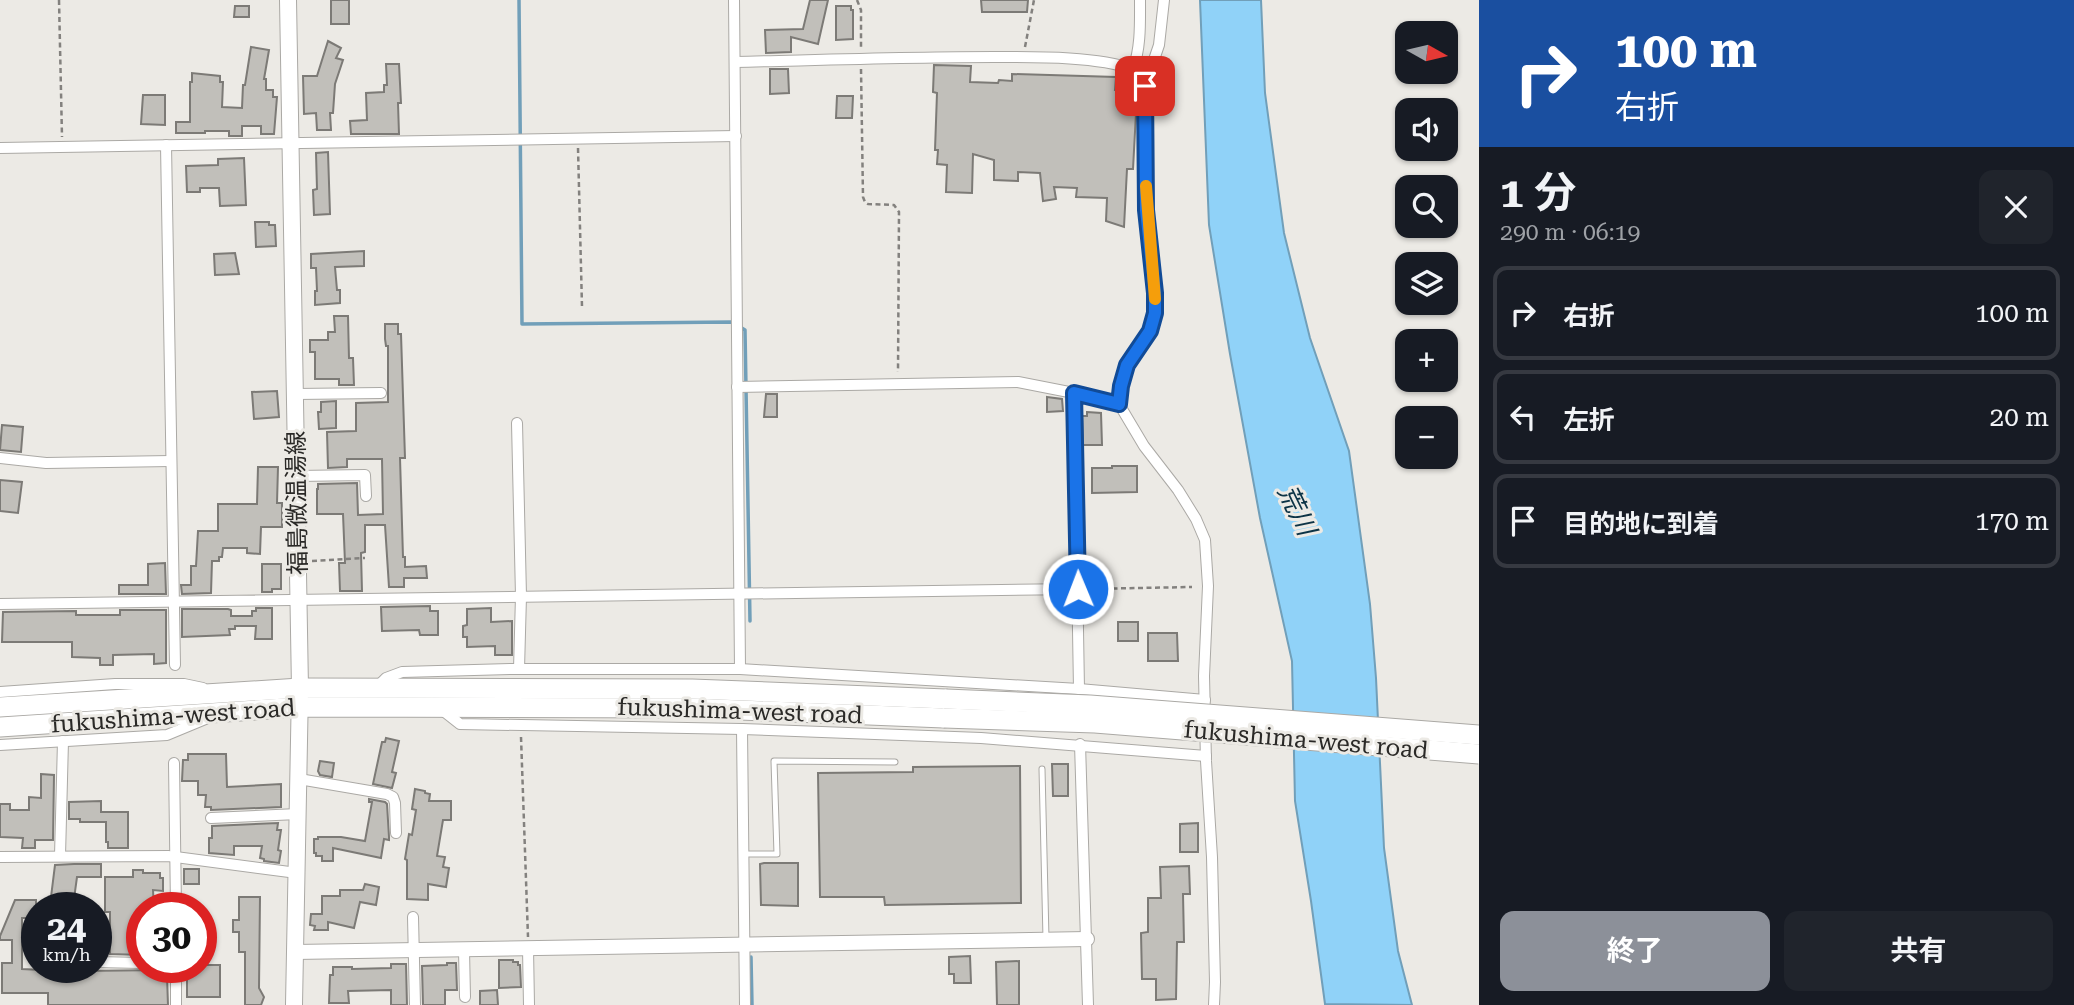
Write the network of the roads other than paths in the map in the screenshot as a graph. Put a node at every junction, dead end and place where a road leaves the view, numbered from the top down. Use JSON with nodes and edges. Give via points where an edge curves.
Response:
{"nodes":[{"id":1,"x":288,"y":0,"type":"edge"},
{"id":2,"x":734,"y":0,"type":"edge"},
{"id":3,"x":1140,"y":0,"type":"edge"},
{"id":4,"x":1164,"y":0,"type":"edge"},
{"id":5,"x":735,"y":62,"type":"junction"},
{"id":6,"x":1133,"y":69,"type":"junction"},
{"id":7,"x":1145,"y":86,"type":"junction"},
{"id":8,"x":736,"y":136,"type":"junction"},
{"id":9,"x":291,"y":142,"type":"junction"},
{"id":10,"x":166,"y":145,"type":"junction"},
{"id":11,"x":0,"y":148,"type":"edge"},
{"id":12,"x":737,"y":387,"type":"junction"},
{"id":13,"x":381,"y":393,"type":"dead end"},
{"id":14,"x":1074,"y":393,"type":"junction"},
{"id":15,"x":296,"y":394,"type":"junction"},
{"id":16,"x":1119,"y":404,"type":"junction"},
{"id":17,"x":517,"y":424,"type":"dead end"},
{"id":18,"x":0,"y":458,"type":"edge"},
{"id":19,"x":171,"y":461,"type":"junction"},
{"id":20,"x":297,"y":476,"type":"junction"},
{"id":21,"x":366,"y":496,"type":"dead end"},
{"id":22,"x":1078,"y":589,"type":"junction"},
{"id":23,"x":739,"y":593,"type":"junction"},
{"id":24,"x":521,"y":596,"type":"junction"},
{"id":25,"x":299,"y":599,"type":"junction"},
{"id":26,"x":173,"y":602,"type":"junction"},
{"id":27,"x":0,"y":604,"type":"edge"},
{"id":28,"x":175,"y":665,"type":"dead end"},
{"id":29,"x":519,"y":669,"type":"junction"},
{"id":30,"x":740,"y":669,"type":"junction"},
{"id":31,"x":376,"y":688,"type":"junction"},
{"id":32,"x":1079,"y":689,"type":"junction"},
{"id":33,"x":0,"y":692,"type":"edge"},
{"id":34,"x":300,"y":698,"type":"junction"},
{"id":35,"x":1205,"y":700,"type":"junction"},
{"id":36,"x":223,"y":703,"type":"junction"},
{"id":37,"x":437,"y":706,"type":"junction"},
{"id":38,"x":0,"y":708,"type":"edge"},
{"id":39,"x":945,"y":708,"type":"junction"},
{"id":40,"x":0,"y":727,"type":"edge"},
{"id":41,"x":742,"y":729,"type":"junction"},
{"id":42,"x":1479,"y":735,"type":"edge"},
{"id":43,"x":63,"y":741,"type":"junction"},
{"id":44,"x":1080,"y":744,"type":"junction"},
{"id":45,"x":0,"y":746,"type":"edge"},
{"id":46,"x":1479,"y":754,"type":"edge"},
{"id":47,"x":1206,"y":756,"type":"junction"},
{"id":48,"x":895,"y":762,"type":"dead end"},
{"id":49,"x":174,"y":763,"type":"dead end"},
{"id":50,"x":1042,"y":769,"type":"dead end"},
{"id":51,"x":299,"y":779,"type":"junction"},
{"id":52,"x":298,"y":814,"type":"junction"},
{"id":53,"x":211,"y":818,"type":"dead end"},
{"id":54,"x":396,"y":833,"type":"dead end"},
{"id":55,"x":743,"y":854,"type":"junction"},
{"id":56,"x":60,"y":856,"type":"junction"},
{"id":57,"x":0,"y":857,"type":"edge"},
{"id":58,"x":176,"y":857,"type":"junction"},
{"id":59,"x":298,"y":873,"type":"junction"},
{"id":60,"x":176,"y":892,"type":"edge"},
{"id":61,"x":413,"y":917,"type":"dead end"},
{"id":62,"x":1046,"y":939,"type":"junction"},
{"id":63,"x":1087,"y":939,"type":"junction"},
{"id":64,"x":744,"y":943,"type":"junction"},
{"id":65,"x":528,"y":948,"type":"junction"},
{"id":66,"x":464,"y":950,"type":"junction"},
{"id":67,"x":414,"y":951,"type":"junction"},
{"id":68,"x":295,"y":952,"type":"junction"},
{"id":69,"x":176,"y":983,"type":"edge"},
{"id":70,"x":465,"y":996,"type":"dead end"},
{"id":71,"x":176,"y":1005,"type":"edge"},
{"id":72,"x":294,"y":1005,"type":"edge"},
{"id":73,"x":415,"y":1005,"type":"edge"},
{"id":74,"x":529,"y":1005,"type":"edge"},
{"id":75,"x":744,"y":1005,"type":"edge"},
{"id":76,"x":1088,"y":1005,"type":"edge"},
{"id":77,"x":1213,"y":1005,"type":"edge"}],
"edges":[{"from":1,"to":9,"type":"main road","name":"福島微温湯線"},
{"from":2,"to":5,"type":"street"},
{"from":3,"to":6,"type":"street"},
{"from":4,"to":7,"type":"street","via":[[1159,45]]},
{"from":5,"to":6,"type":"street","via":[[1024,57],[1099,61]]},
{"from":5,"to":8,"type":"street"},
{"from":6,"to":7,"type":"street"},
{"from":7,"to":16,"type":"street","via":[[1146,210],[1155,313],[1150,331],[1127,365]]},
{"from":8,"to":9,"type":"street"},
{"from":8,"to":12,"type":"street"},
{"from":9,"to":10,"type":"street"},
{"from":9,"to":15,"type":"main road","name":"福島微温湯線"},
{"from":10,"to":11,"type":"street"},
{"from":10,"to":19,"type":"street"},
{"from":12,"to":14,"type":"street","via":[[1018,382]]},
{"from":12,"to":23,"type":"street"},
{"from":13,"to":15,"type":"street"},
{"from":14,"to":16,"type":"street"},
{"from":14,"to":22,"type":"street"},
{"from":15,"to":20,"type":"main road","name":"福島微温湯線"},
{"from":16,"to":35,"type":"street","via":[[1184,500],[1205,540]]},
{"from":17,"to":24,"type":"street"},
{"from":18,"to":19,"type":"street","via":[[46,463]]},
{"from":19,"to":26,"type":"street"},
{"from":20,"to":21,"type":"street","via":[[365,475]]},
{"from":20,"to":25,"type":"main road","name":"福島微温湯線"},
{"from":22,"to":23,"type":"street"},
{"from":22,"to":32,"type":"street"},
{"from":23,"to":24,"type":"street"},
{"from":23,"to":30,"type":"street"},
{"from":24,"to":25,"type":"street"},
{"from":24,"to":29,"type":"street"},
{"from":25,"to":26,"type":"street"},
{"from":25,"to":34,"type":"main road","name":"福島微温湯線"},
{"from":26,"to":27,"type":"street"},
{"from":26,"to":28,"type":"street"},
{"from":29,"to":30,"type":"street"},
{"from":29,"to":31,"type":"street","via":[[402,672]]},
{"from":30,"to":32,"type":"street"},
{"from":31,"to":34,"type":"highway","name":"fukushima-west road"},
{"from":31,"to":39,"type":"highway","name":"fukushima-west road","via":[[692,689]]},
{"from":32,"to":35,"type":"street"},
{"from":33,"to":36,"type":"street","via":[[184,684]]},
{"from":34,"to":36,"type":"highway","name":"fukushima-west road"},
{"from":34,"to":37,"type":"highway","name":"fukushima-west road"},
{"from":34,"to":51,"type":"main road","name":"福島微温湯線"},
{"from":35,"to":47,"type":"street"},
{"from":36,"to":38,"type":"highway","name":"fukushima-west road"},
{"from":36,"to":40,"type":"highway","name":"fukushima-west road"},
{"from":36,"to":43,"type":"street","via":[[167,735]]},
{"from":37,"to":39,"type":"highway","name":"fukushima-west road"},
{"from":37,"to":41,"type":"street","via":[[460,724]]},
{"from":39,"to":42,"type":"highway","name":"fukushima-west road","bridge":true,"via":[[1090,705]]},
{"from":39,"to":46,"type":"highway","name":"fukushima-west road","bridge":true},
{"from":41,"to":44,"type":"street"},
{"from":41,"to":55,"type":"street"},
{"from":43,"to":45,"type":"street"},
{"from":43,"to":56,"type":"street"},
{"from":44,"to":47,"type":"street"},
{"from":44,"to":63,"type":"street"},
{"from":47,"to":77,"type":"street"},
{"from":48,"to":55,"type":"lane","via":[[774,761],[777,854]]},
{"from":49,"to":58,"type":"street"},
{"from":50,"to":62,"type":"lane"},
{"from":51,"to":52,"type":"main road","name":"福島微温湯線"},
{"from":51,"to":54,"type":"street","via":[[393,797]]},
{"from":52,"to":53,"type":"street"},
{"from":52,"to":59,"type":"main road","name":"福島微温湯線"},
{"from":55,"to":64,"type":"street"},
{"from":56,"to":57,"type":"street"},
{"from":56,"to":58,"type":"street"},
{"from":58,"to":59,"type":"street"},
{"from":58,"to":60,"type":"street"},
{"from":59,"to":68,"type":"main road","name":"福島微温湯線"},
{"from":61,"to":67,"type":"street"},
{"from":62,"to":63,"type":"street"},
{"from":62,"to":64,"type":"street"},
{"from":63,"to":76,"type":"street"},
{"from":64,"to":65,"type":"street"},
{"from":64,"to":75,"type":"street"},
{"from":65,"to":66,"type":"street"},
{"from":65,"to":74,"type":"street"},
{"from":66,"to":67,"type":"street"},
{"from":66,"to":70,"type":"street"},
{"from":67,"to":68,"type":"street"},
{"from":67,"to":73,"type":"street"},
{"from":68,"to":72,"type":"main road","name":"福島微温湯線"},
{"from":69,"to":71,"type":"street"}]}
